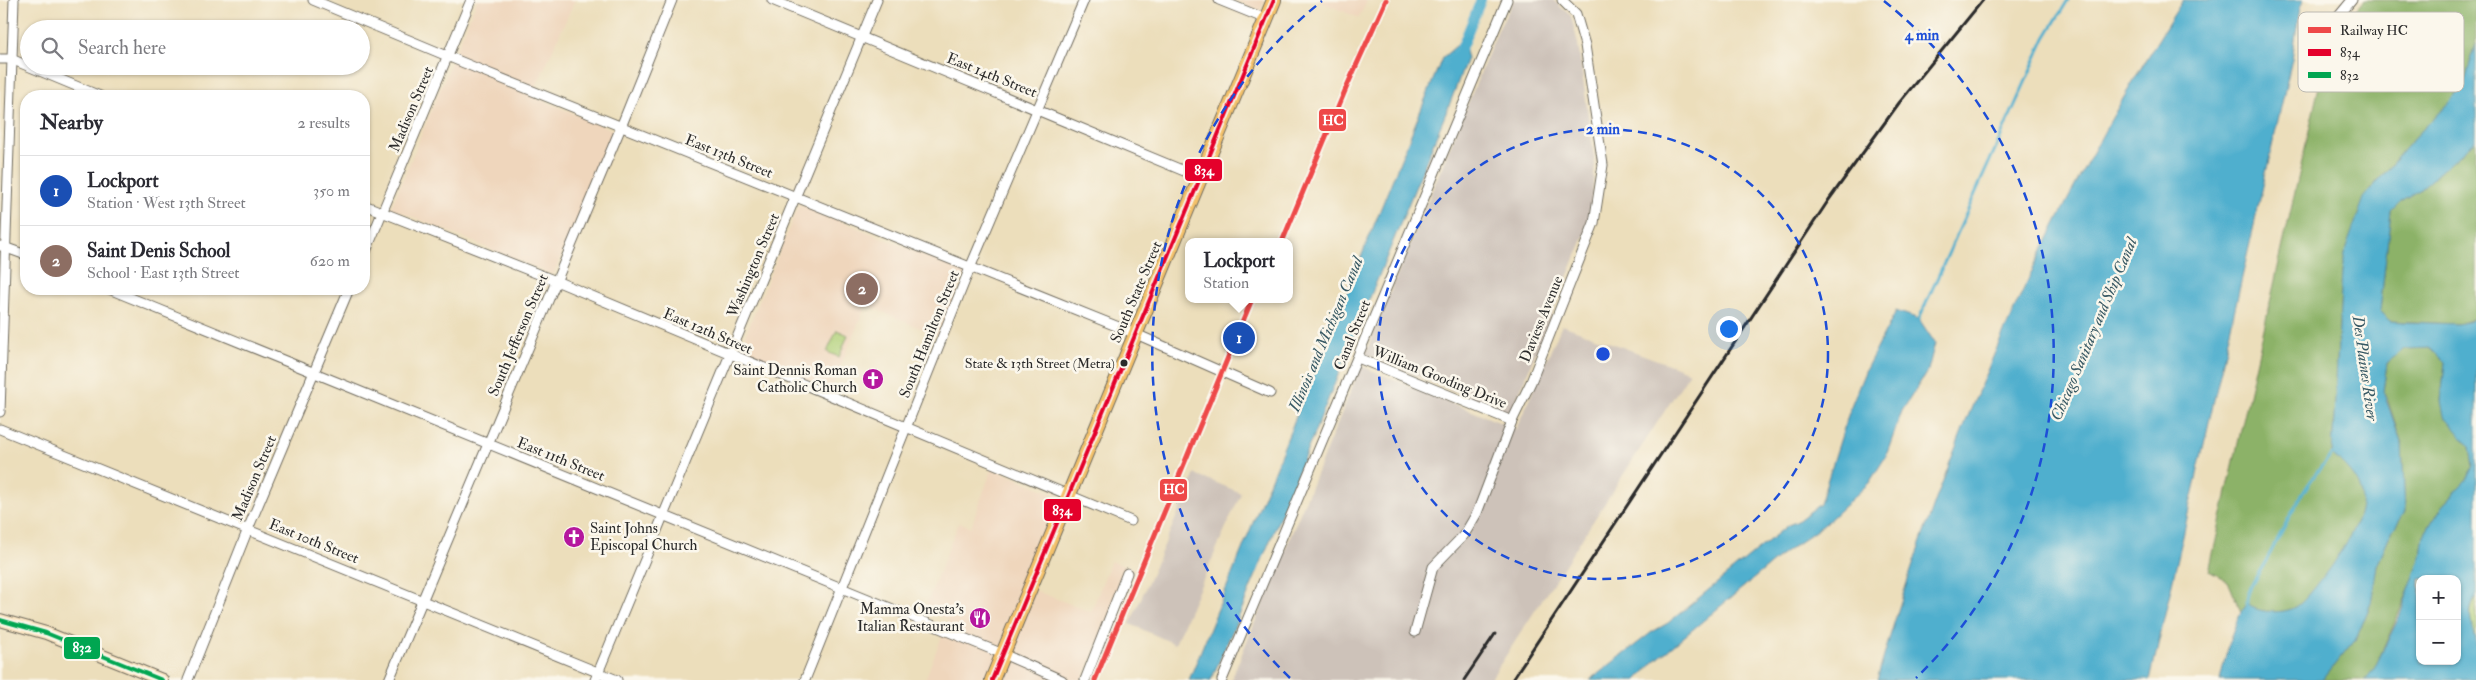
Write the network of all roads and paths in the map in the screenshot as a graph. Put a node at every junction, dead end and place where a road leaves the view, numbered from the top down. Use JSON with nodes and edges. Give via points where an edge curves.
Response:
{"nodes":[{"id":1,"x":14,"y":0,"type":"edge"},
{"id":2,"x":313,"y":0,"type":"edge"},
{"id":3,"x":471,"y":0,"type":"edge"},
{"id":4,"x":672,"y":0,"type":"edge"},
{"id":5,"x":772,"y":0,"type":"edge"},
{"id":6,"x":877,"y":0,"type":"edge"},
{"id":7,"x":1084,"y":0,"type":"edge"},
{"id":8,"x":1219,"y":0,"type":"edge"},
{"id":9,"x":1274,"y":0,"type":"edge"},
{"id":10,"x":1506,"y":0,"type":"edge"},
{"id":11,"x":1562,"y":0,"type":"edge"},
{"id":12,"x":2352,"y":0,"type":"edge"},
{"id":13,"x":2342,"y":12,"type":"edge"},
{"id":14,"x":1266,"y":19,"type":"junction"},
{"id":15,"x":360,"y":20,"type":"edge"},
{"id":16,"x":370,"y":24,"type":"edge"},
{"id":17,"x":861,"y":37,"type":"junction"},
{"id":18,"x":448,"y":57,"type":"junction"},
{"id":19,"x":0,"y":59,"type":"edge"},
{"id":20,"x":11,"y":59,"type":"junction"},
{"id":21,"x":20,"y":63,"type":"edge"},
{"id":22,"x":49,"y":75,"type":"edge"},
{"id":23,"x":86,"y":90,"type":"edge"},
{"id":24,"x":1038,"y":109,"type":"junction"},
{"id":25,"x":621,"y":127,"type":"junction"},
{"id":26,"x":1201,"y":178,"type":"junction"},
{"id":27,"x":796,"y":197,"type":"junction"},
{"id":28,"x":370,"y":208,"type":"edge"},
{"id":29,"x":383,"y":213,"type":"junction"},
{"id":30,"x":370,"y":242,"type":"edge"},
{"id":31,"x":2,"y":246,"type":"edge"},
{"id":32,"x":20,"y":253,"type":"edge"},
{"id":33,"x":970,"y":268,"type":"junction"},
{"id":34,"x":556,"y":281,"type":"junction"},
{"id":35,"x":124,"y":295,"type":"edge"},
{"id":36,"x":346,"y":295,"type":"edge"},
{"id":37,"x":1136,"y":334,"type":"junction"},
{"id":38,"x":730,"y":355,"type":"junction"},
{"id":39,"x":1358,"y":358,"type":"junction"},
{"id":40,"x":313,"y":372,"type":"junction"},
{"id":41,"x":1270,"y":394,"type":"dead end"},
{"id":42,"x":0,"y":412,"type":"edge"},
{"id":43,"x":1512,"y":421,"type":"junction"},
{"id":44,"x":906,"y":428,"type":"junction"},
{"id":45,"x":0,"y":429,"type":"edge"},
{"id":46,"x":488,"y":444,"type":"junction"},
{"id":47,"x":1070,"y":493,"type":"junction"},
{"id":48,"x":662,"y":515,"type":"junction"},
{"id":49,"x":1131,"y":521,"type":"dead end"},
{"id":50,"x":248,"y":529,"type":"junction"},
{"id":51,"x":1127,"y":573,"type":"dead end"},
{"id":52,"x":843,"y":588,"type":"junction"},
{"id":53,"x":422,"y":600,"type":"junction"},
{"id":54,"x":0,"y":620,"type":"edge"},
{"id":55,"x":1415,"y":632,"type":"dead end"},
{"id":56,"x":1003,"y":654,"type":"junction"},
{"id":57,"x":597,"y":676,"type":"edge"},
{"id":58,"x":162,"y":680,"type":"edge"},
{"id":59,"x":188,"y":680,"type":"edge"},
{"id":60,"x":389,"y":680,"type":"edge"},
{"id":61,"x":617,"y":680,"type":"edge"},
{"id":62,"x":805,"y":680,"type":"edge"},
{"id":63,"x":992,"y":680,"type":"edge"},
{"id":64,"x":1062,"y":680,"type":"edge"},
{"id":65,"x":1085,"y":680,"type":"edge"},
{"id":66,"x":1222,"y":680,"type":"edge"}],
"edges":[{"from":1,"to":20,"type":"street"},
{"from":2,"to":15,"type":"street","name":"East 13th Street"},
{"from":3,"to":18,"type":"street","name":"Madison Street"},
{"from":4,"to":25,"type":"street","name":"South Jefferson Street"},
{"from":5,"to":17,"type":"street","name":"East 14th Street"},
{"from":6,"to":17,"type":"street","name":"Washington Street"},
{"from":7,"to":24,"type":"street","name":"South Hamilton Street"},
{"from":8,"to":14,"type":"street"},
{"from":9,"to":14,"type":"main road","name":"South State Street"},
{"from":10,"to":39,"type":"street","name":"Canal Street"},
{"from":11,"to":43,"type":"street","name":"Daviess Avenue","via":[[1576,14],[1585,45],[1604,165],[1594,223],[1531,382]]},
{"from":12,"to":13,"type":"street"},
{"from":14,"to":26,"type":"main road","name":"South State Street"},
{"from":16,"to":18,"type":"street","name":"East 13th Street"},
{"from":17,"to":24,"type":"street","name":"East 14th Street"},
{"from":17,"to":27,"type":"street","name":"Washington Street"},
{"from":18,"to":25,"type":"street","name":"East 13th Street"},
{"from":18,"to":29,"type":"street","name":"Madison Street"},
{"from":19,"to":20,"type":"street"},
{"from":20,"to":21,"type":"street"},
{"from":20,"to":31,"type":"street"},
{"from":22,"to":23,"type":"street"},
{"from":24,"to":26,"type":"street","name":"East 14th Street"},
{"from":24,"to":33,"type":"street","name":"South Hamilton Street"},
{"from":25,"to":27,"type":"street","name":"East 13th Street"},
{"from":25,"to":34,"type":"street","name":"South Jefferson Street"},
{"from":26,"to":37,"type":"main road","name":"South State Street"},
{"from":27,"to":33,"type":"street","name":"East 13th Street"},
{"from":27,"to":38,"type":"street","name":"Washington Street"},
{"from":28,"to":29,"type":"street","name":"East 12th Street"},
{"from":29,"to":30,"type":"street","name":"Madison Street"},
{"from":29,"to":34,"type":"street","name":"East 12th Street"},
{"from":31,"to":32,"type":"street"},
{"from":31,"to":42,"type":"street"},
{"from":33,"to":37,"type":"street","name":"East 13th Street"},
{"from":33,"to":44,"type":"street","name":"South Hamilton Street"},
{"from":34,"to":38,"type":"street","name":"East 12th Street"},
{"from":34,"to":46,"type":"street","name":"South Jefferson Street"},
{"from":35,"to":40,"type":"street","name":"East 11th Street"},
{"from":36,"to":40,"type":"street","name":"Madison Street"},
{"from":37,"to":41,"type":"street","name":"East 13th Street"},
{"from":37,"to":47,"type":"main road","name":"South State Street"},
{"from":38,"to":44,"type":"street","name":"East 12th Street"},
{"from":38,"to":48,"type":"street","name":"Washington Street"},
{"from":39,"to":43,"type":"street","name":"William Gooding Drive"},
{"from":39,"to":66,"type":"street","name":"Canal Street"},
{"from":40,"to":46,"type":"street","name":"East 11th Street"},
{"from":40,"to":50,"type":"street","name":"Madison Street"},
{"from":43,"to":55,"type":"street","name":"Daviess Avenue","via":[[1478,513],[1464,535],[1433,567]]},
{"from":44,"to":47,"type":"street","name":"East 12th Street"},
{"from":44,"to":52,"type":"street","name":"South Hamilton Street"},
{"from":45,"to":50,"type":"street","name":"East 10th Street"},
{"from":46,"to":48,"type":"street","name":"East 11th Street"},
{"from":46,"to":53,"type":"street","name":"South Jefferson Street"},
{"from":47,"to":49,"type":"street","name":"East 12th Street","via":[[1087,504]]},
{"from":47,"to":56,"type":"main road","name":"South State Street"},
{"from":48,"to":52,"type":"street","name":"East 11th Street"},
{"from":48,"to":57,"type":"street","name":"Washington Street"},
{"from":50,"to":53,"type":"street","name":"East 10th Street"},
{"from":50,"to":59,"type":"street","name":"Madison Street"},
{"from":51,"to":65,"type":"street"},
{"from":52,"to":56,"type":"street","name":"East 11th Street"},
{"from":52,"to":62,"type":"street","name":"South Hamilton Street"},
{"from":53,"to":57,"type":"street","name":"East 10th Street"},
{"from":53,"to":60,"type":"street","name":"South Jefferson Street"},
{"from":54,"to":58,"type":"main road","via":[[46,633]]},
{"from":56,"to":63,"type":"main road","name":"South State Street"},
{"from":56,"to":64,"type":"street","name":"East 11th Street"},
{"from":57,"to":61,"type":"street","name":"East 10th Street"}]}
